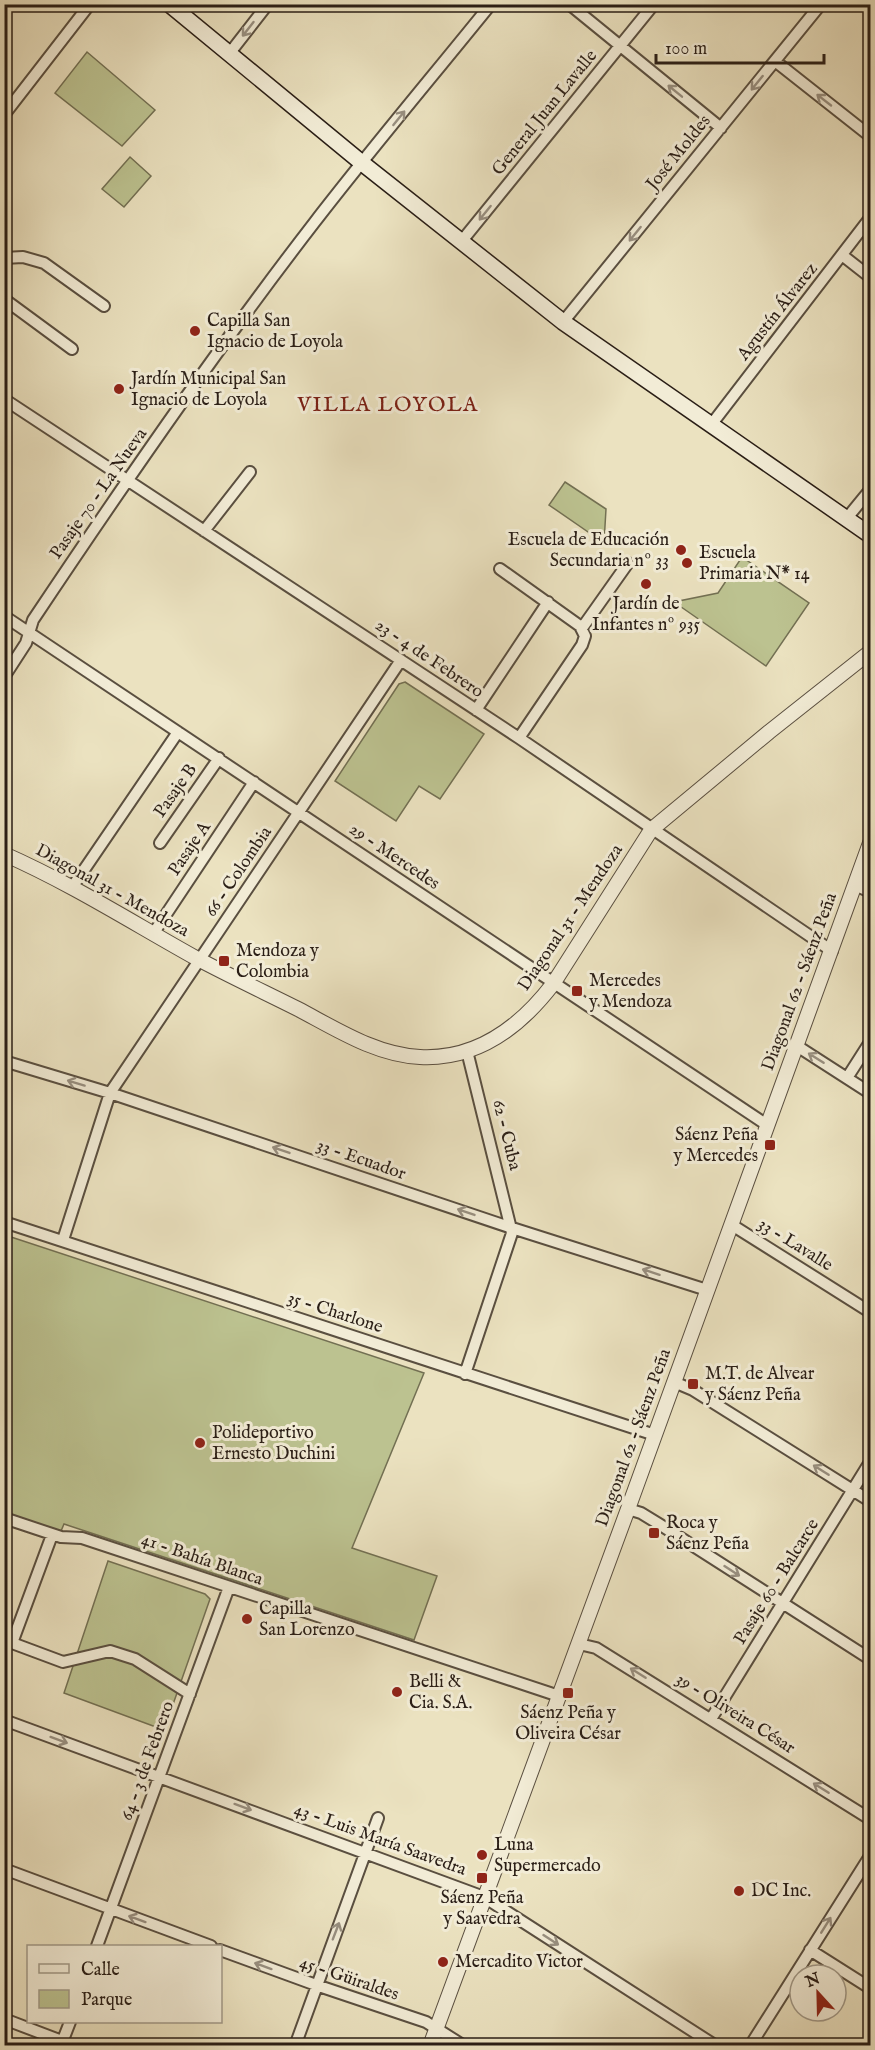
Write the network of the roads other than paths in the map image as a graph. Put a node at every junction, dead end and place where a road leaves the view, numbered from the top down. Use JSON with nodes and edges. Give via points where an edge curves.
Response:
{"nodes":[{"id":1,"x":90,"y":4,"type":"edge"},
{"id":2,"x":169,"y":4,"type":"edge"},
{"id":3,"x":268,"y":4,"type":"edge"},
{"id":4,"x":491,"y":4,"type":"edge"},
{"id":5,"x":569,"y":4,"type":"edge"},
{"id":6,"x":654,"y":4,"type":"edge"},
{"id":7,"x":821,"y":4,"type":"edge"},
{"id":8,"x":620,"y":46,"type":"junction"},
{"id":9,"x":229,"y":54,"type":"junction"},
{"id":10,"x":775,"y":61,"type":"junction"},
{"id":11,"x":4,"y":115,"type":"edge"},
{"id":12,"x":721,"y":128,"type":"junction"},
{"id":13,"x":870,"y":136,"type":"edge"},
{"id":14,"x":362,"y":163,"type":"junction"},
{"id":15,"x":870,"y":218,"type":"edge"},
{"id":16,"x":461,"y":242,"type":"junction"},
{"id":17,"x":842,"y":255,"type":"junction"},
{"id":18,"x":4,"y":258,"type":"edge"},
{"id":19,"x":870,"y":277,"type":"edge"},
{"id":20,"x":4,"y":299,"type":"edge"},
{"id":21,"x":104,"y":306,"type":"dead end"},
{"id":22,"x":563,"y":322,"type":"junction"},
{"id":23,"x":72,"y":349,"type":"dead end"},
{"id":24,"x":4,"y":399,"type":"edge"},
{"id":25,"x":711,"y":425,"type":"junction"},
{"id":26,"x":250,"y":472,"type":"dead end"},
{"id":27,"x":126,"y":481,"type":"junction"},
{"id":28,"x":870,"y":490,"type":"edge"},
{"id":29,"x":847,"y":518,"type":"junction"},
{"id":30,"x":204,"y":531,"type":"junction"},
{"id":31,"x":870,"y":535,"type":"edge"},
{"id":32,"x":628,"y":563,"type":"dead end"},
{"id":33,"x":500,"y":569,"type":"dead end"},
{"id":34,"x":548,"y":602,"type":"junction"},
{"id":35,"x":4,"y":616,"type":"edge"},
{"id":36,"x":582,"y":628,"type":"junction"},
{"id":37,"x":29,"y":632,"type":"junction"},
{"id":38,"x":870,"y":652,"type":"edge"},
{"id":39,"x":401,"y":660,"type":"junction"},
{"id":40,"x":4,"y":677,"type":"edge"},
{"id":41,"x":476,"y":710,"type":"junction"},
{"id":42,"x":178,"y":732,"type":"junction"},
{"id":43,"x":519,"y":738,"type":"junction"},
{"id":44,"x":219,"y":758,"type":"junction"},
{"id":45,"x":254,"y":782,"type":"junction"},
{"id":46,"x":299,"y":813,"type":"junction"},
{"id":47,"x":651,"y":830,"type":"junction"},
{"id":48,"x":160,"y":843,"type":"dead end"},
{"id":49,"x":870,"y":843,"type":"edge"},
{"id":50,"x":4,"y":854,"type":"edge"},
{"id":51,"x":855,"y":885,"type":"junction"},
{"id":52,"x":73,"y":886,"type":"junction"},
{"id":53,"x":870,"y":892,"type":"edge"},
{"id":54,"x":153,"y":934,"type":"junction"},
{"id":55,"x":832,"y":951,"type":"junction"},
{"id":56,"x":199,"y":959,"type":"junction"},
{"id":57,"x":553,"y":984,"type":"junction"},
{"id":58,"x":870,"y":1042,"type":"edge"},
{"id":59,"x":797,"y":1046,"type":"junction"},
{"id":60,"x":467,"y":1051,"type":"junction"},
{"id":61,"x":4,"y":1061,"type":"edge"},
{"id":62,"x":847,"y":1078,"type":"junction"},
{"id":63,"x":110,"y":1093,"type":"junction"},
{"id":64,"x":870,"y":1093,"type":"edge"},
{"id":65,"x":767,"y":1125,"type":"junction"},
{"id":66,"x":4,"y":1222,"type":"edge"},
{"id":67,"x":732,"y":1225,"type":"junction"},
{"id":68,"x":512,"y":1228,"type":"junction"},
{"id":69,"x":63,"y":1240,"type":"junction"},
{"id":70,"x":707,"y":1290,"type":"junction"},
{"id":71,"x":870,"y":1312,"type":"edge"},
{"id":72,"x":465,"y":1374,"type":"junction"},
{"id":73,"x":674,"y":1382,"type":"junction"},
{"id":74,"x":655,"y":1435,"type":"junction"},
{"id":75,"x":870,"y":1462,"type":"edge"},
{"id":76,"x":854,"y":1491,"type":"junction"},
{"id":77,"x":870,"y":1501,"type":"edge"},
{"id":78,"x":628,"y":1509,"type":"junction"},
{"id":79,"x":4,"y":1518,"type":"edge"},
{"id":80,"x":52,"y":1535,"type":"junction"},
{"id":81,"x":229,"y":1587,"type":"junction"},
{"id":82,"x":783,"y":1604,"type":"junction"},
{"id":83,"x":8,"y":1641,"type":"edge"},
{"id":84,"x":579,"y":1644,"type":"junction"},
{"id":85,"x":870,"y":1659,"type":"edge"},
{"id":86,"x":190,"y":1694,"type":"junction"},
{"id":87,"x":559,"y":1696,"type":"junction"},
{"id":88,"x":711,"y":1719,"type":"junction"},
{"id":89,"x":4,"y":1720,"type":"edge"},
{"id":90,"x":161,"y":1777,"type":"junction"},
{"id":91,"x":378,"y":1818,"type":"dead end"},
{"id":92,"x":870,"y":1819,"type":"edge"},
{"id":93,"x":366,"y":1852,"type":"junction"},
{"id":94,"x":870,"y":1856,"type":"edge"},
{"id":95,"x":4,"y":1869,"type":"edge"},
{"id":96,"x":484,"y":1897,"type":"junction"},
{"id":97,"x":111,"y":1909,"type":"junction"},
{"id":98,"x":99,"y":1945,"type":"edge"},
{"id":99,"x":206,"y":1945,"type":"edge"},
{"id":100,"x":810,"y":1950,"type":"junction"},
{"id":101,"x":222,"y":1951,"type":"edge"},
{"id":102,"x":315,"y":1985,"type":"junction"},
{"id":103,"x":870,"y":1988,"type":"edge"},
{"id":104,"x":4,"y":2019,"type":"edge"},
{"id":105,"x":70,"y":2023,"type":"edge"},
{"id":106,"x":437,"y":2028,"type":"junction"},
{"id":107,"x":62,"y":2043,"type":"edge"},
{"id":108,"x":75,"y":2046,"type":"edge"},
{"id":109,"x":295,"y":2046,"type":"edge"},
{"id":110,"x":430,"y":2046,"type":"edge"},
{"id":111,"x":464,"y":2046,"type":"edge"},
{"id":112,"x":716,"y":2046,"type":"edge"},
{"id":113,"x":750,"y":2046,"type":"edge"}],
"edges":[{"from":1,"to":11,"type":"street"},
{"from":2,"to":9,"type":"main road"},
{"from":3,"to":9,"type":"street","one_way":true},
{"from":14,"to":4,"type":"street","name":"Pasaje 70 - La Nueva","one_way":true},
{"from":5,"to":8,"type":"street"},
{"from":6,"to":8,"type":"street","name":"General Juan Lavalle"},
{"from":7,"to":10,"type":"street","name":"José Moldes"},
{"from":12,"to":8,"type":"street","one_way":true},
{"from":8,"to":16,"type":"street","name":"General Juan Lavalle","one_way":true},
{"from":9,"to":14,"type":"main road"},
{"from":10,"to":12,"type":"street","name":"José Moldes","one_way":true},
{"from":13,"to":10,"type":"street","one_way":true},
{"from":12,"to":22,"type":"street","name":"José Moldes","one_way":true},
{"from":14,"to":16,"type":"main road"},
{"from":14,"to":27,"type":"street","name":"Pasaje 70 - La Nueva","via":[[240,322]]},
{"from":15,"to":17,"type":"street","name":"Agustín Álvarez"},
{"from":16,"to":22,"type":"main road"},
{"from":17,"to":19,"type":"street"},
{"from":17,"to":25,"type":"street","name":"Agustín Álvarez"},
{"from":18,"to":21,"type":"street","via":[[23,257],[44,263]]},
{"from":20,"to":23,"type":"street"},
{"from":22,"to":25,"type":"main road"},
{"from":24,"to":27,"type":"street","name":"23 - 4 de Febrero"},
{"from":25,"to":29,"type":"main road"},
{"from":26,"to":30,"type":"street"},
{"from":27,"to":30,"type":"street","name":"23 - 4 de Febrero"},
{"from":27,"to":37,"type":"street","name":"Pasaje 70 - La Nueva","via":[[33,620]]},
{"from":28,"to":29,"type":"street"},
{"from":29,"to":31,"type":"main road"},
{"from":30,"to":39,"type":"street","name":"23 - 4 de Febrero"},
{"from":32,"to":36,"type":"street"},
{"from":33,"to":34,"type":"street"},
{"from":34,"to":36,"type":"street"},
{"from":34,"to":41,"type":"street"},
{"from":35,"to":37,"type":"street","name":"29 - Mercedes"},
{"from":36,"to":43,"type":"street","via":[[582,645]]},
{"from":37,"to":40,"type":"street","name":"Pasaje 70 - La Nueva"},
{"from":37,"to":42,"type":"street","name":"29 - Mercedes"},
{"from":38,"to":47,"type":"street","name":"Diagonal 31 - Mendoza"},
{"from":39,"to":41,"type":"street","name":"23 - 4 de Febrero"},
{"from":39,"to":46,"type":"street","name":"66 - Colombia"},
{"from":41,"to":43,"type":"street","name":"23 - 4 de Febrero"},
{"from":42,"to":44,"type":"street","name":"29 - Mercedes"},
{"from":42,"to":52,"type":"street"},
{"from":43,"to":47,"type":"street","name":"23 - 4 de Febrero"},
{"from":44,"to":45,"type":"street","name":"29 - Mercedes"},
{"from":44,"to":48,"type":"street","name":"Pasaje B"},
{"from":45,"to":46,"type":"street","name":"29 - Mercedes"},
{"from":45,"to":54,"type":"street","name":"Pasaje A"},
{"from":46,"to":56,"type":"street","name":"66 - Colombia"},
{"from":46,"to":57,"type":"street","name":"29 - Mercedes"},
{"from":47,"to":55,"type":"street","name":"23 - 4 de Febrero"},
{"from":47,"to":57,"type":"street","name":"Diagonal 31 - Mendoza"},
{"from":49,"to":51,"type":"street","name":"Diagonal 62 - Sáenz Peña"},
{"from":50,"to":52,"type":"street","name":"Diagonal 31 - Mendoza"},
{"from":51,"to":53,"type":"street"},
{"from":51,"to":55,"type":"street","name":"Diagonal 62 - Sáenz Peña"},
{"from":52,"to":54,"type":"street","name":"Diagonal 31 - Mendoza"},
{"from":54,"to":56,"type":"street","name":"Diagonal 31 - Mendoza"},
{"from":55,"to":59,"type":"street","name":"Diagonal 62 - Sáenz Peña"},
{"from":56,"to":60,"type":"street","name":"Diagonal 31 - Mendoza","via":[[380,1049],[421,1058]]},
{"from":56,"to":63,"type":"street","name":"66 - Colombia"},
{"from":57,"to":60,"type":"street","name":"Diagonal 31 - Mendoza","via":[[512,1027],[488,1044]]},
{"from":57,"to":65,"type":"street","name":"29 - Mercedes"},
{"from":58,"to":62,"type":"street"},
{"from":62,"to":59,"type":"street","one_way":true},
{"from":59,"to":65,"type":"street","name":"Diagonal 62 - Sáenz Peña"},
{"from":60,"to":68,"type":"street","name":"62 - Cuba"},
{"from":63,"to":61,"type":"street","name":"33 - Ecuador","one_way":true},
{"from":62,"to":64,"type":"street"},
{"from":68,"to":63,"type":"street","name":"33 - Ecuador","one_way":true},
{"from":63,"to":69,"type":"street","name":"66 - Colombia"},
{"from":65,"to":67,"type":"street","name":"Diagonal 62 - Sáenz Peña"},
{"from":66,"to":69,"type":"street","name":"35 - Charlone"},
{"from":67,"to":70,"type":"street","name":"Diagonal 62 - Sáenz Peña"},
{"from":67,"to":71,"type":"street","name":"33 - Lavalle"},
{"from":70,"to":68,"type":"street","name":"33 - Ecuador","one_way":true},
{"from":68,"to":72,"type":"street","via":[[512,1238]]},
{"from":69,"to":72,"type":"street","name":"35 - Charlone"},
{"from":70,"to":73,"type":"street","name":"Diagonal 62 - Sáenz Peña"},
{"from":72,"to":74,"type":"street","name":"35 - Charlone"},
{"from":73,"to":74,"type":"street","name":"Diagonal 62 - Sáenz Peña"},
{"from":76,"to":73,"type":"street","one_way":true,"via":[[693,1389]]},
{"from":74,"to":78,"type":"street","name":"Diagonal 62 - Sáenz Peña"},
{"from":75,"to":76,"type":"street","name":"Pasaje 60 - Balcarce"},
{"from":76,"to":77,"type":"street"},
{"from":76,"to":82,"type":"street","name":"Pasaje 60 - Balcarce"},
{"from":78,"to":82,"type":"street","one_way":true,"via":[[659,1524]]},
{"from":78,"to":84,"type":"street","name":"Diagonal 62 - Sáenz Peña"},
{"from":79,"to":80,"type":"street","name":"41 - Bahía Blanca"},
{"from":80,"to":81,"type":"street","name":"41 - Bahía Blanca","via":[[82,1538]]},
{"from":80,"to":83,"type":"street"},
{"from":81,"to":86,"type":"street","name":"64 - 3 de Febrero"},
{"from":81,"to":87,"type":"street","name":"41 - Bahía Blanca"},
{"from":82,"to":85,"type":"street"},
{"from":82,"to":88,"type":"street","name":"Pasaje 60 - Balcarce"},
{"from":83,"to":86,"type":"street","via":[[63,1662],[110,1651],[135,1659]]},
{"from":84,"to":87,"type":"street","name":"Diagonal 62 - Sáenz Peña"},
{"from":88,"to":84,"type":"street","name":"39 - Oliveira César","one_way":true,"via":[[596,1648]]},
{"from":86,"to":90,"type":"street","name":"64 - 3 de Febrero"},
{"from":87,"to":96,"type":"street","name":"Diagonal 62 - Sáenz Peña"},
{"from":92,"to":88,"type":"street","name":"39 - Oliveira César","one_way":true},
{"from":89,"to":90,"type":"street","name":"43 - Luis María Saavedra","one_way":true},
{"from":90,"to":93,"type":"street","name":"43 - Luis María Saavedra","one_way":true},
{"from":90,"to":97,"type":"street","name":"64 - 3 de Febrero"},
{"from":91,"to":93,"type":"street"},
{"from":93,"to":96,"type":"street","name":"43 - Luis María Saavedra"},
{"from":102,"to":93,"type":"street","one_way":true},
{"from":100,"to":94,"type":"street","one_way":true},
{"from":95,"to":97,"type":"street"},
{"from":96,"to":106,"type":"street","name":"Diagonal 62 - Sáenz Peña"},
{"from":96,"to":112,"type":"street","name":"43 - Luis María Saavedra","one_way":true},
{"from":97,"to":98,"type":"street","name":"64 - 3 de Febrero"},
{"from":99,"to":97,"type":"street","one_way":true},
{"from":100,"to":103,"type":"street"},
{"from":100,"to":113,"type":"street"},
{"from":102,"to":101,"type":"street","name":"45 - Güiraldes","one_way":true},
{"from":102,"to":106,"type":"street","name":"45 - Güiraldes"},
{"from":102,"to":109,"type":"street"},
{"from":104,"to":107,"type":"street"},
{"from":105,"to":107,"type":"street"},
{"from":106,"to":110,"type":"street","name":"Diagonal 62 - Sáenz Peña"},
{"from":106,"to":111,"type":"street","name":"45 - Güiraldes"},
{"from":107,"to":108,"type":"street"}]}
